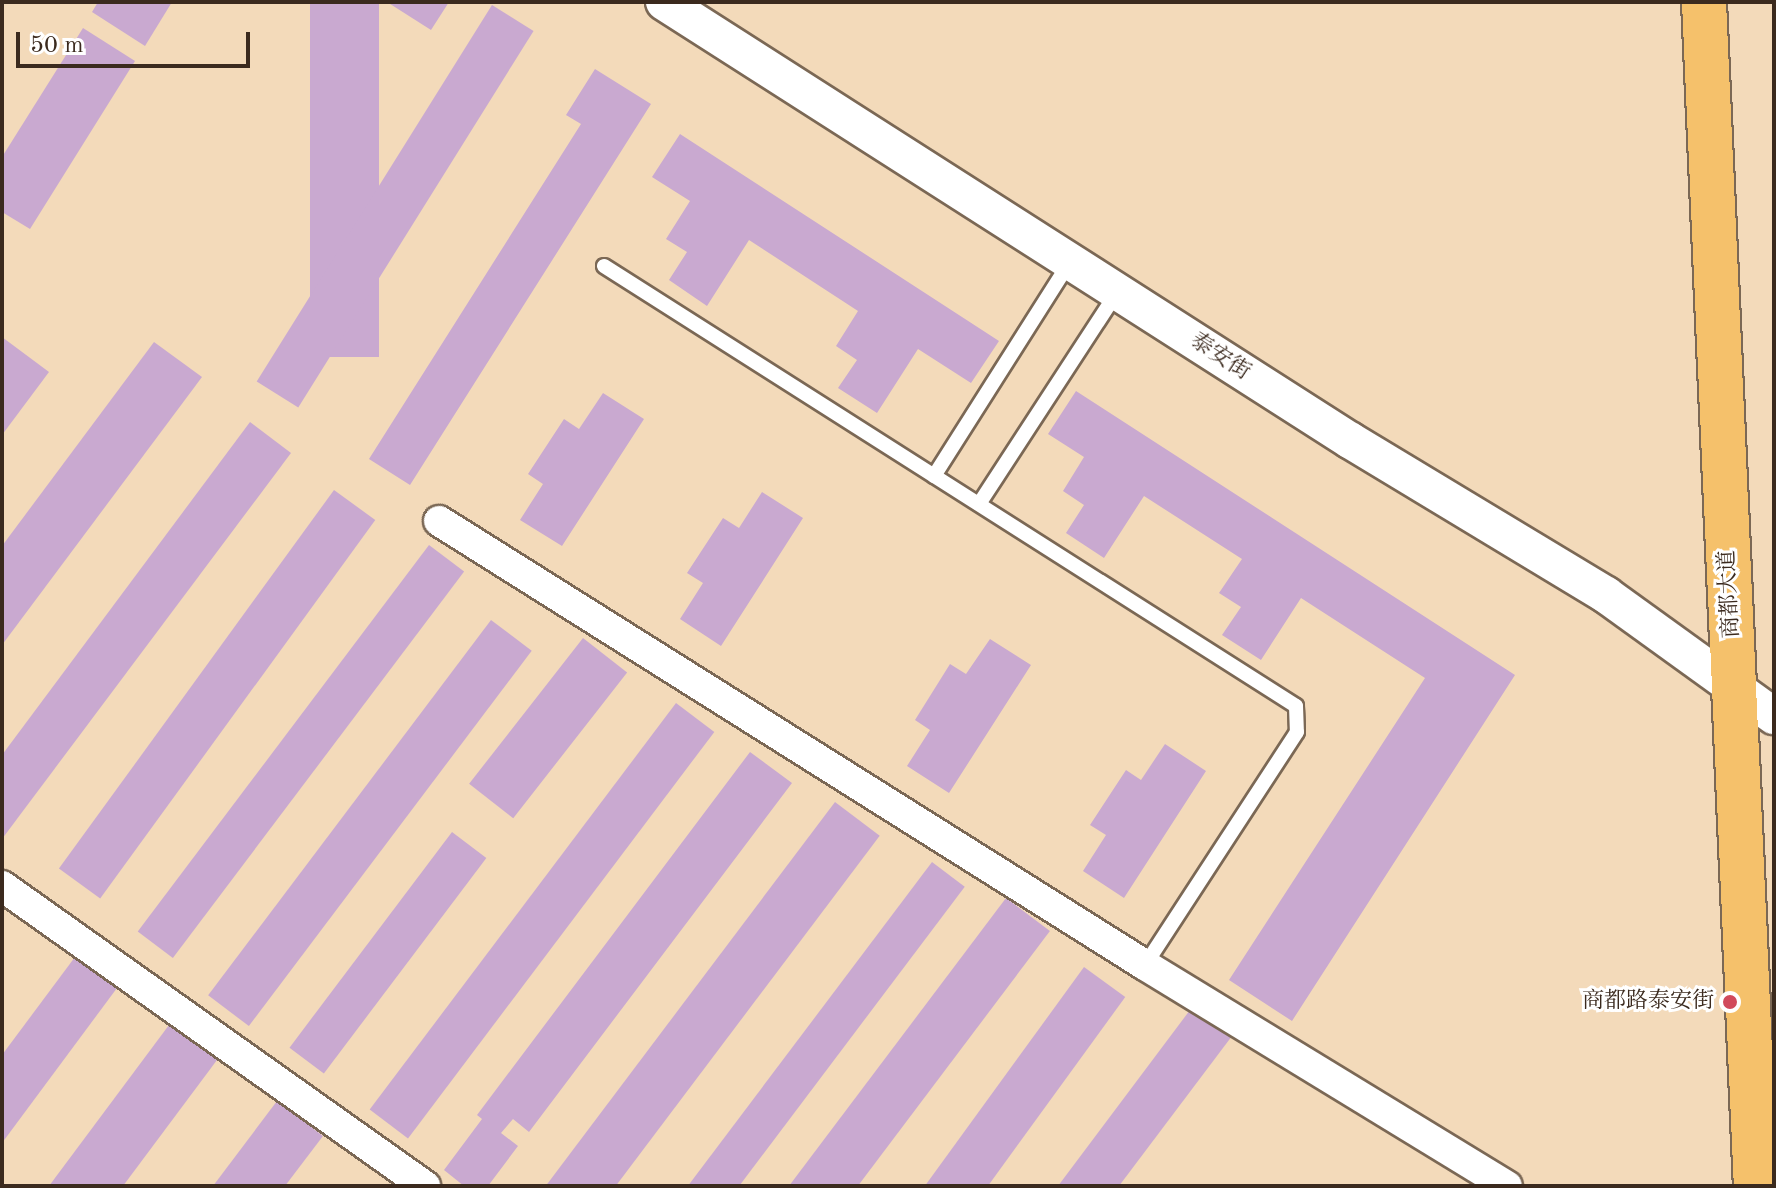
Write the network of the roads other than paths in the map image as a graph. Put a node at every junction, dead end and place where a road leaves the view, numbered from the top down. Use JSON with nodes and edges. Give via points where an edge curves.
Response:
{"nodes":[{"id":1,"x":664,"y":2,"type":"edge"},
{"id":2,"x":1704,"y":2,"type":"edge"},
{"id":3,"x":1070,"y":261,"type":"junction"},
{"id":4,"x":604,"y":266,"type":"dead end"},
{"id":5,"x":1117,"y":291,"type":"junction"},
{"id":6,"x":934,"y":476,"type":"junction"},
{"id":7,"x":979,"y":504,"type":"junction"},
{"id":8,"x":439,"y":521,"type":"dead end"},
{"id":9,"x":1734,"y":688,"type":"junction"},
{"id":10,"x":1774,"y":716,"type":"edge"},
{"id":11,"x":2,"y":886,"type":"edge"},
{"id":12,"x":1145,"y":965,"type":"junction"},
{"id":13,"x":425,"y":1186,"type":"edge"},
{"id":14,"x":1507,"y":1186,"type":"edge"},
{"id":15,"x":1756,"y":1186,"type":"edge"}],
"edges":[{"from":1,"to":3,"type":"street","name":"泰安街"},
{"from":2,"to":9,"type":"highway","name":"商都大道"},
{"from":3,"to":5,"type":"street","name":"泰安街"},
{"from":3,"to":6,"type":"lane"},
{"from":4,"to":6,"type":"lane"},
{"from":5,"to":7,"type":"lane"},
{"from":5,"to":9,"type":"street","name":"泰安街","via":[[1606,595]]},
{"from":6,"to":7,"type":"lane"},
{"from":7,"to":12,"type":"lane","via":[[1296,706],[1297,732]]},
{"from":8,"to":12,"type":"street"},
{"from":9,"to":10,"type":"street","name":"泰安街"},
{"from":9,"to":15,"type":"highway","name":"商都大道"},
{"from":11,"to":13,"type":"street"},
{"from":12,"to":14,"type":"street"}]}
